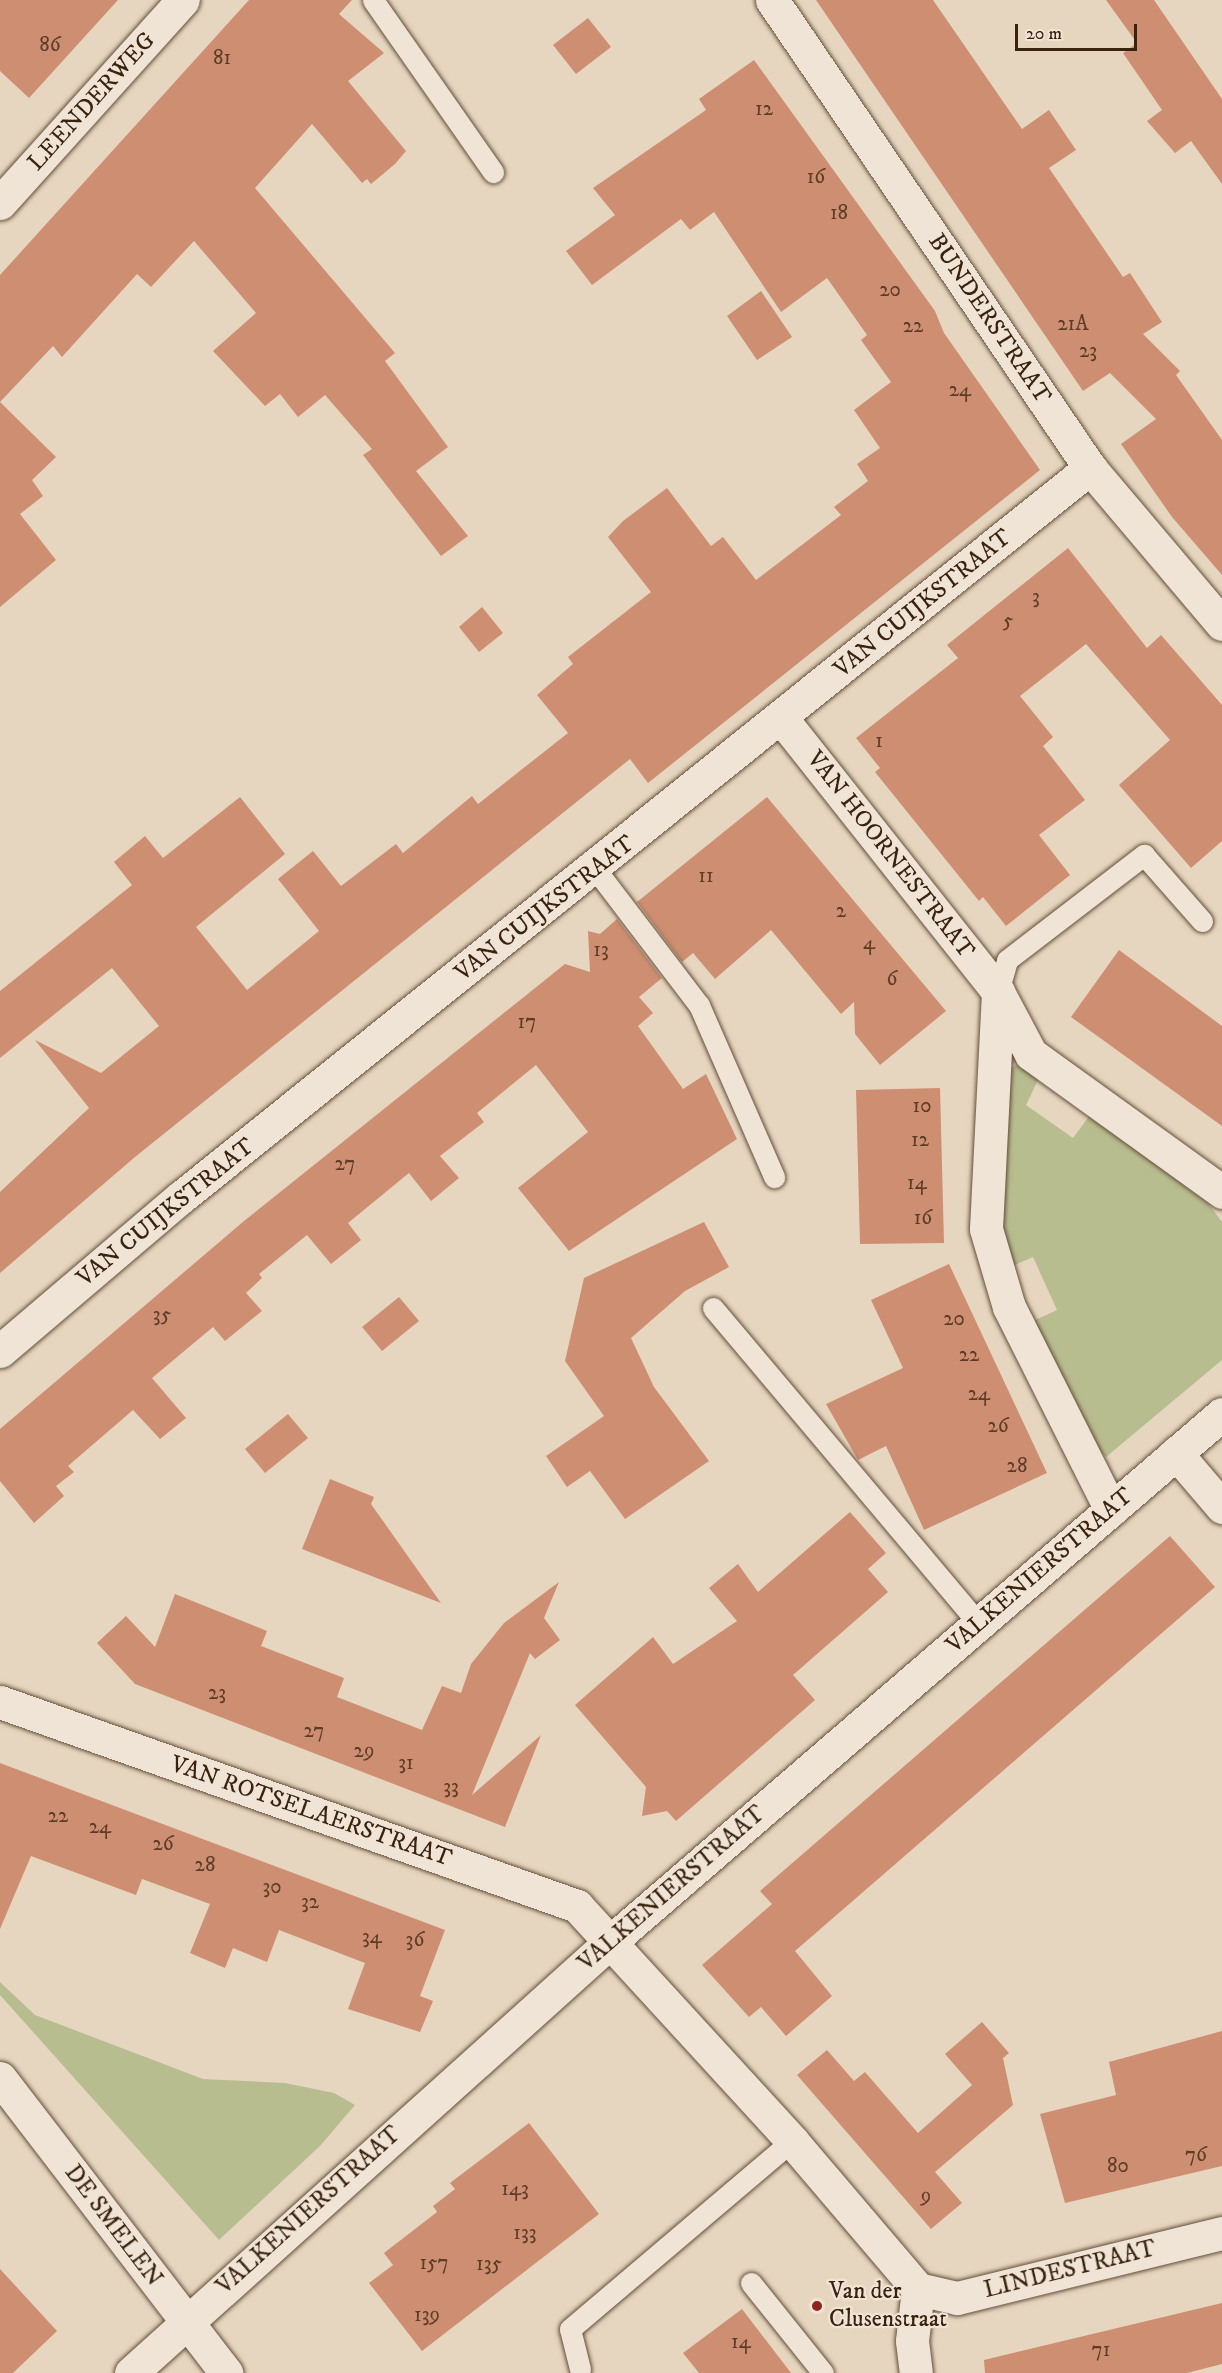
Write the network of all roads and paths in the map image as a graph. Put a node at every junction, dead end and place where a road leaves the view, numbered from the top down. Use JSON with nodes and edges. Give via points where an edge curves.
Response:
{"nodes":[{"id":1,"x":183,"y":0,"type":"edge"},
{"id":2,"x":373,"y":0,"type":"edge"},
{"id":3,"x":772,"y":0,"type":"edge"},
{"id":4,"x":494,"y":172,"type":"dead end"},
{"id":5,"x":0,"y":203,"type":"edge"},
{"id":6,"x":1090,"y":468,"type":"junction"},
{"id":7,"x":1222,"y":624,"type":"edge"},
{"id":8,"x":782,"y":719,"type":"junction"},
{"id":9,"x":596,"y":870,"type":"junction"},
{"id":10,"x":1202,"y":921,"type":"dead end"},
{"id":11,"x":998,"y":992,"type":"junction"},
{"id":12,"x":774,"y":1178,"type":"dead end"},
{"id":13,"x":1222,"y":1192,"type":"edge"},
{"id":14,"x":712,"y":1308,"type":"dead end"},
{"id":15,"x":0,"y":1351,"type":"edge"},
{"id":16,"x":1222,"y":1414,"type":"edge"},
{"id":17,"x":1176,"y":1453,"type":"junction"},
{"id":18,"x":1222,"y":1507,"type":"edge"},
{"id":19,"x":1111,"y":1510,"type":"junction"},
{"id":20,"x":979,"y":1624,"type":"junction"},
{"id":21,"x":0,"y":1702,"type":"edge"},
{"id":22,"x":610,"y":1942,"type":"junction"},
{"id":23,"x":0,"y":2078,"type":"edge"},
{"id":24,"x":792,"y":2141,"type":"junction"},
{"id":25,"x":1222,"y":2233,"type":"edge"},
{"id":26,"x":751,"y":2283,"type":"dead end"},
{"id":27,"x":918,"y":2289,"type":"junction"},
{"id":28,"x":186,"y":2321,"type":"junction"},
{"id":29,"x":580,"y":2369,"type":"dead end"},
{"id":30,"x":131,"y":2373,"type":"edge"},
{"id":31,"x":226,"y":2373,"type":"edge"},
{"id":32,"x":823,"y":2373,"type":"edge"},
{"id":33,"x":916,"y":2373,"type":"edge"}],
"edges":[{"from":1,"to":5,"type":"street","name":"LEENDERWEG"},
{"from":2,"to":4,"type":"lane"},
{"from":3,"to":6,"type":"street","name":"BUNDERSTRAAT"},
{"from":6,"to":7,"type":"street","name":"BUNDERSTRAAT"},
{"from":6,"to":8,"type":"street","name":"VAN CUIJKSTRAAT"},
{"from":8,"to":9,"type":"street","name":"VAN CUIJKSTRAAT"},
{"from":8,"to":11,"type":"street","name":"VAN HOORNESTRAAT"},
{"from":9,"to":12,"type":"lane","via":[[699,1005]]},
{"from":9,"to":15,"type":"street","name":"VAN CUIJKSTRAAT","via":[[180,1198]]},
{"from":10,"to":11,"type":"lane","via":[[1144,855],[1007,960]]},
{"from":11,"to":13,"type":"street","name":"VAN HOORNESTRAAT","via":[[1031,1054]]},
{"from":11,"to":19,"type":"street","via":[[986,1229],[1009,1308]]},
{"from":14,"to":20,"type":"lane"},
{"from":16,"to":17,"type":"street","name":"VALKENIERSTRAAT"},
{"from":17,"to":18,"type":"street"},
{"from":17,"to":19,"type":"street","name":"VALKENIERSTRAAT"},
{"from":19,"to":20,"type":"street","name":"VALKENIERSTRAAT"},
{"from":20,"to":22,"type":"street","name":"VALKENIERSTRAAT"},
{"from":21,"to":22,"type":"street","name":"VAN ROTSELAERSTRAAT","via":[[577,1906]]},
{"from":22,"to":24,"type":"street"},
{"from":22,"to":28,"type":"street","name":"VALKENIERSTRAAT"},
{"from":23,"to":28,"type":"street","name":"DE SMELEN"},
{"from":24,"to":27,"type":"street"},
{"from":24,"to":29,"type":"lane","via":[[570,2329]]},
{"from":25,"to":27,"type":"street","name":"LINDESTRAAT","via":[[957,2298]]},
{"from":26,"to":32,"type":"lane"},
{"from":27,"to":33,"type":"street","via":[[912,2341]]},
{"from":28,"to":30,"type":"street","name":"VALKENIERSTRAAT"},
{"from":28,"to":31,"type":"street","name":"DE SMELEN"}]}
